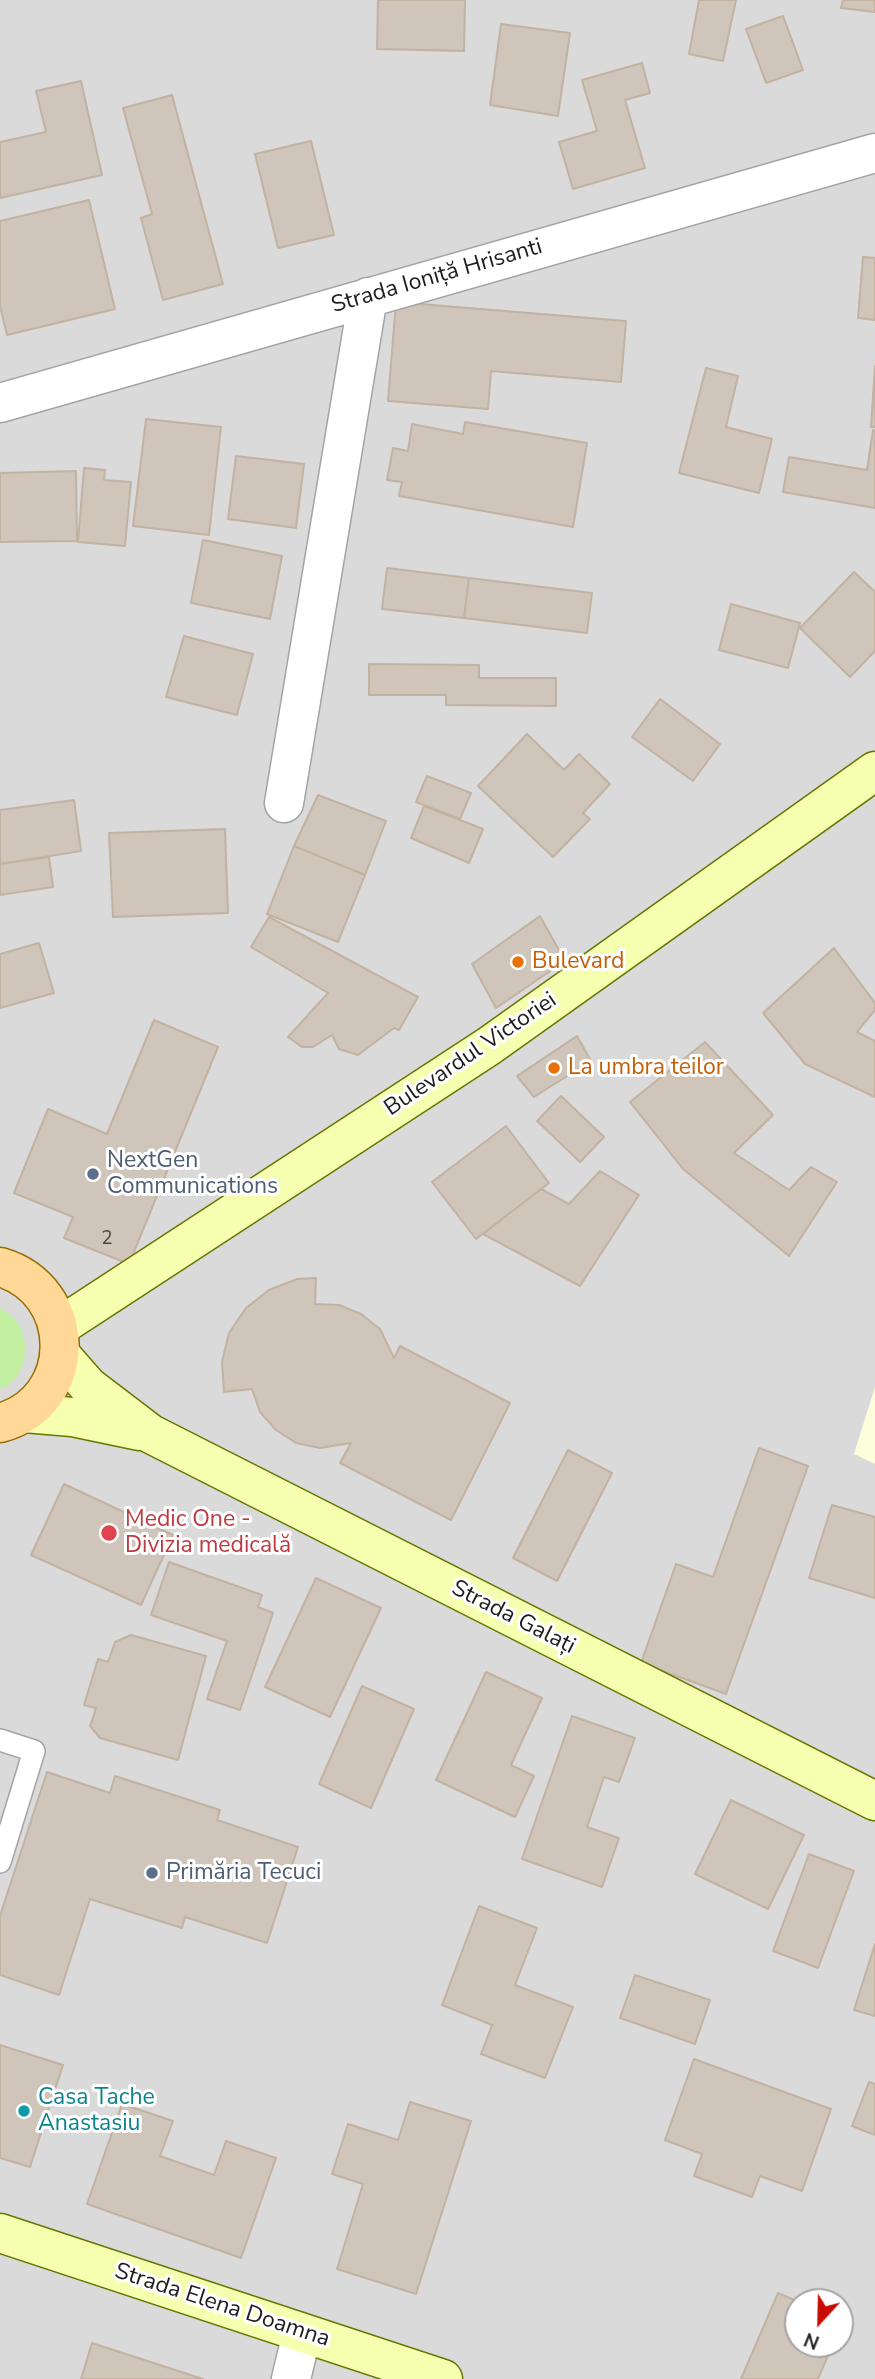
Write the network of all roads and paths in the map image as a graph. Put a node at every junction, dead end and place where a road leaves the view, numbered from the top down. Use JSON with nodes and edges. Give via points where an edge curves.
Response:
{"nodes":[{"id":1,"x":875,"y":153,"type":"edge"},
{"id":2,"x":368,"y":297,"type":"junction"},
{"id":3,"x":0,"y":403,"type":"edge"},
{"id":4,"x":875,"y":771,"type":"edge"},
{"id":5,"x":284,"y":803,"type":"dead end"},
{"id":6,"x":0,"y":1267,"type":"edge"},
{"id":7,"x":60,"y":1340,"type":"junction"},
{"id":8,"x":7,"y":1423,"type":"edge"},
{"id":9,"x":151,"y":1434,"type":"junction"},
{"id":10,"x":0,"y":1740,"type":"edge"},
{"id":11,"x":875,"y":1801,"type":"edge"},
{"id":12,"x":0,"y":1863,"type":"edge"},
{"id":13,"x":0,"y":2233,"type":"edge"},
{"id":14,"x":302,"y":2333,"type":"junction"},
{"id":15,"x":291,"y":2379,"type":"edge"},
{"id":16,"x":443,"y":2379,"type":"edge"}],
"edges":[{"from":1,"to":2,"type":"street","name":"Strada Ioniță Hrisanti"},
{"from":2,"to":3,"type":"street","name":"Strada Ioniță Hrisanti"},
{"from":2,"to":5,"type":"street"},
{"from":4,"to":7,"type":"street","name":"Bulevardul Victoriei","via":[[489,1046]]},
{"from":6,"to":7,"type":"main road","via":[[34,1284],[50,1304]]},
{"from":7,"to":8,"type":"main road","via":[[53,1381],[40,1399]]},
{"from":7,"to":9,"type":"street","name":"Strada Galați","via":[[88,1386]]},
{"from":8,"to":9,"type":"street","name":"Strada Galați","via":[[72,1417]]},
{"from":9,"to":11,"type":"street","name":"Strada Galați"},
{"from":10,"to":12,"type":"lane","via":[[34,1751]]},
{"from":13,"to":14,"type":"street","name":"Strada Elena Doamna"},
{"from":14,"to":15,"type":"street"},
{"from":14,"to":16,"type":"street","name":"Strada Elena Doamna"}]}
